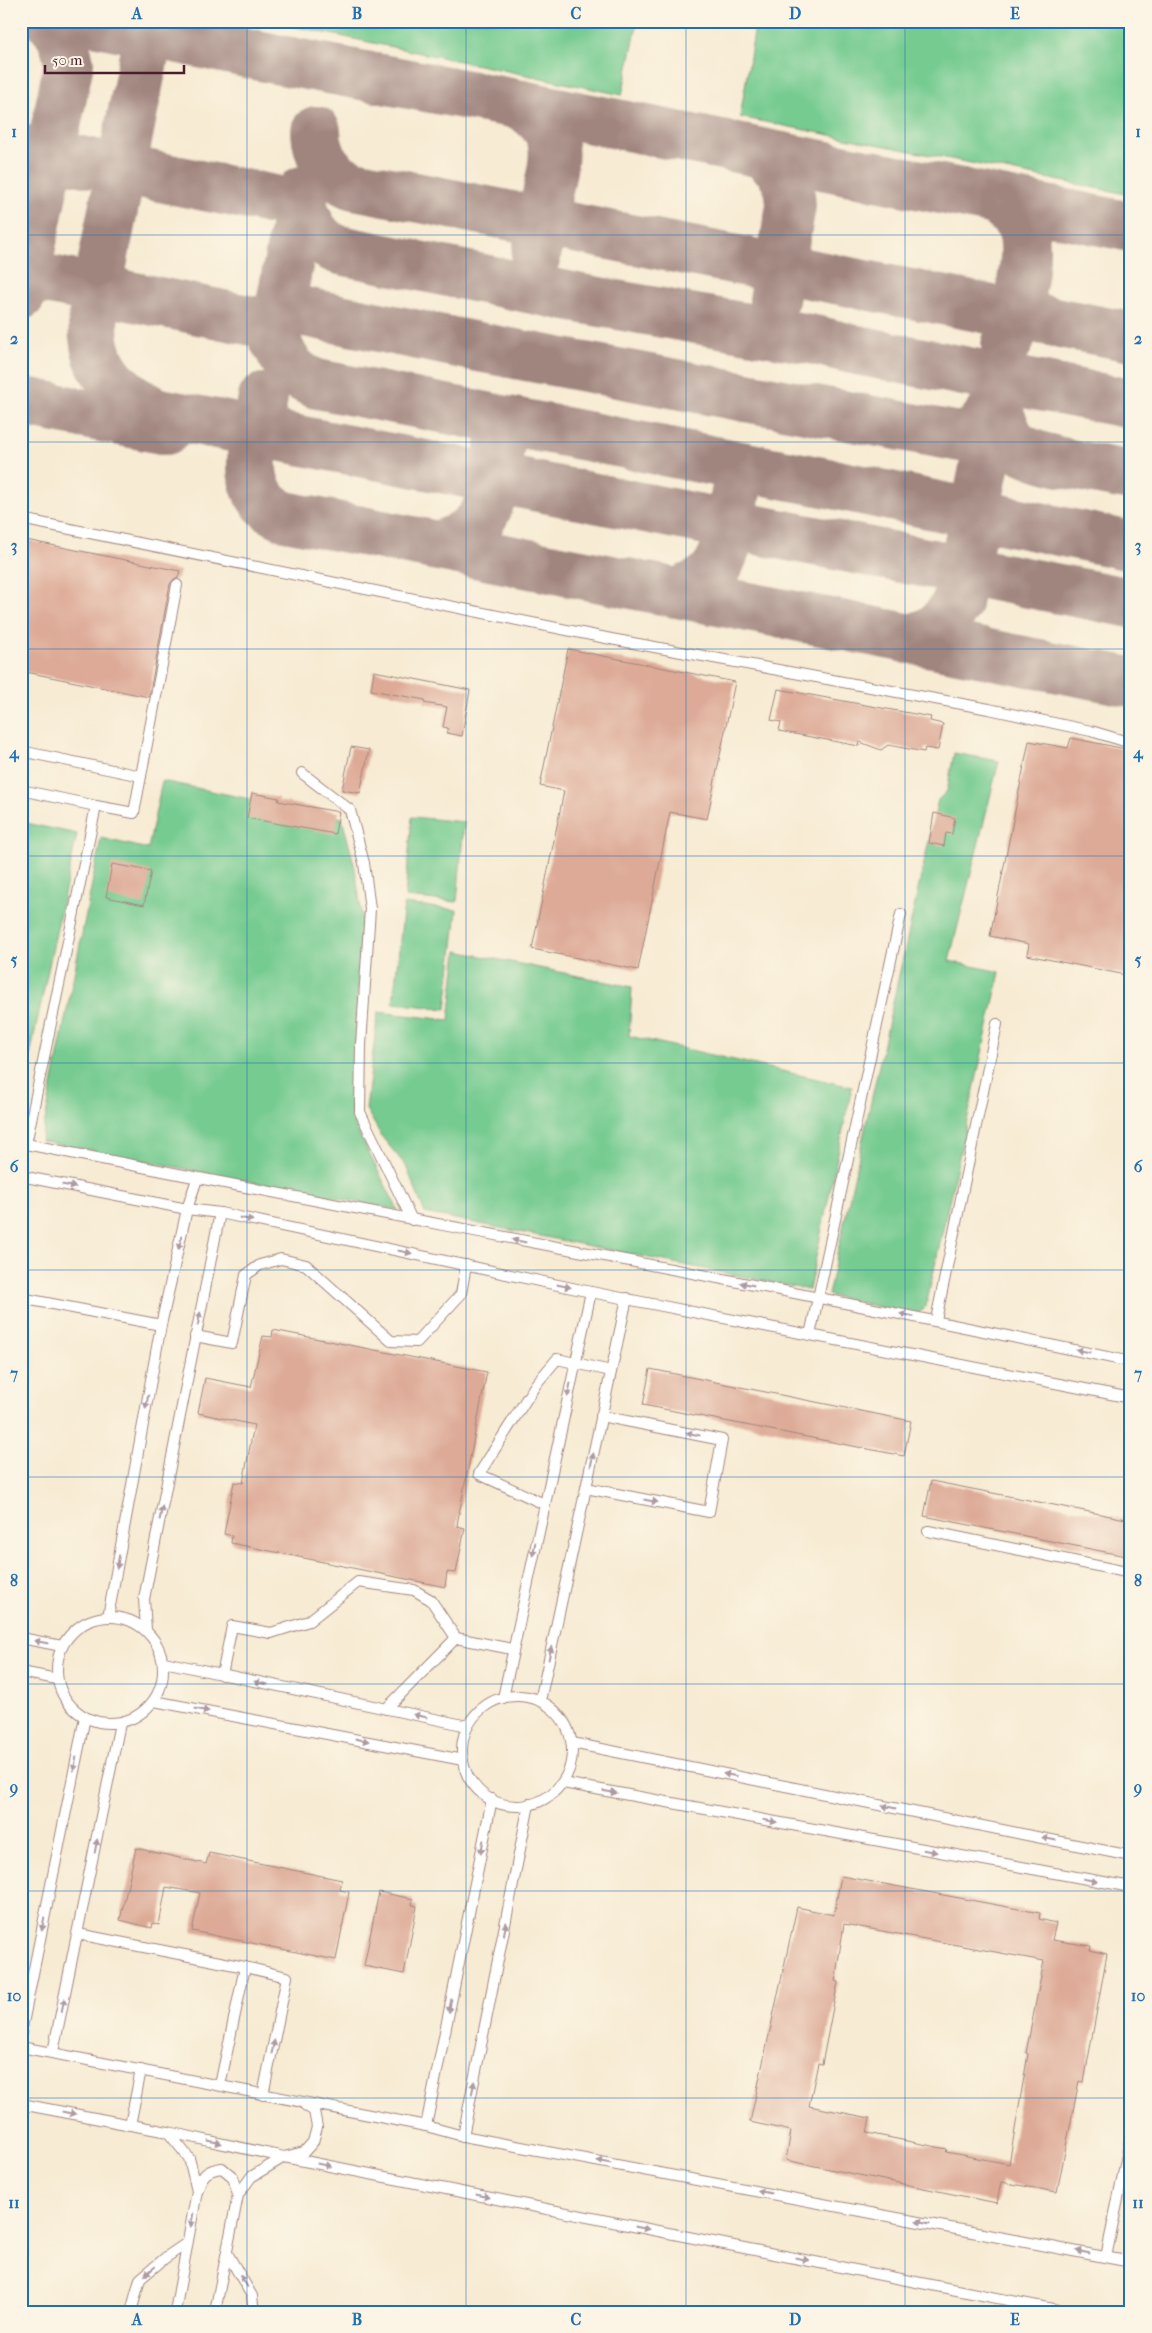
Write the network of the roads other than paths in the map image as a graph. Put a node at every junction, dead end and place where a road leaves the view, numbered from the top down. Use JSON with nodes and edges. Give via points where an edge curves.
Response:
{"nodes":[{"id":1,"x":21,"y":519,"type":"edge"},
{"id":2,"x":177,"y":585,"type":"dead end"},
{"id":3,"x":1131,"y":743,"type":"edge"},
{"id":4,"x":21,"y":751,"type":"edge"},
{"id":5,"x":302,"y":773,"type":"dead end"},
{"id":6,"x":141,"y":776,"type":"junction"},
{"id":7,"x":21,"y":790,"type":"edge"},
{"id":8,"x":96,"y":806,"type":"junction"},
{"id":9,"x":901,"y":914,"type":"dead end"},
{"id":10,"x":997,"y":1024,"type":"dead end"},
{"id":11,"x":24,"y":1144,"type":"edge"},
{"id":12,"x":21,"y":1176,"type":"edge"},
{"id":13,"x":197,"y":1179,"type":"junction"},
{"id":14,"x":187,"y":1209,"type":"junction"},
{"id":15,"x":220,"y":1213,"type":"junction"},
{"id":16,"x":412,"y":1220,"type":"junction"},
{"id":17,"x":466,"y":1265,"type":"junction"},
{"id":18,"x":591,"y":1292,"type":"junction"},
{"id":19,"x":21,"y":1298,"type":"edge"},
{"id":20,"x":627,"y":1298,"type":"junction"},
{"id":21,"x":818,"y":1298,"type":"junction"},
{"id":22,"x":936,"y":1320,"type":"junction"},
{"id":23,"x":161,"y":1325,"type":"junction"},
{"id":24,"x":810,"y":1335,"type":"junction"},
{"id":25,"x":195,"y":1336,"type":"junction"},
{"id":26,"x":1131,"y":1362,"type":"edge"},
{"id":27,"x":575,"y":1364,"type":"junction"},
{"id":28,"x":611,"y":1371,"type":"junction"},
{"id":29,"x":1131,"y":1398,"type":"edge"},
{"id":30,"x":601,"y":1416,"type":"junction"},
{"id":31,"x":586,"y":1488,"type":"junction"},
{"id":32,"x":544,"y":1504,"type":"junction"},
{"id":33,"x":928,"y":1531,"type":"dead end"},
{"id":34,"x":1131,"y":1573,"type":"edge"},
{"id":35,"x":108,"y":1617,"type":"junction"},
{"id":36,"x":146,"y":1630,"type":"junction"},
{"id":37,"x":21,"y":1638,"type":"edge"},
{"id":38,"x":456,"y":1638,"type":"junction"},
{"id":39,"x":62,"y":1646,"type":"junction"},
{"id":40,"x":512,"y":1649,"type":"junction"},
{"id":41,"x":164,"y":1662,"type":"junction"},
{"id":42,"x":21,"y":1672,"type":"edge"},
{"id":43,"x":222,"y":1674,"type":"junction"},
{"id":44,"x":57,"y":1679,"type":"junction"},
{"id":45,"x":503,"y":1698,"type":"junction"},
{"id":46,"x":154,"y":1701,"type":"junction"},
{"id":47,"x":540,"y":1701,"type":"junction"},
{"id":48,"x":386,"y":1709,"type":"junction"},
{"id":49,"x":85,"y":1717,"type":"junction"},
{"id":50,"x":120,"y":1723,"type":"junction"},
{"id":51,"x":468,"y":1726,"type":"junction"},
{"id":52,"x":572,"y":1743,"type":"junction"},
{"id":53,"x":463,"y":1760,"type":"junction"},
{"id":54,"x":562,"y":1783,"type":"junction"},
{"id":55,"x":492,"y":1799,"type":"junction"},
{"id":56,"x":529,"y":1804,"type":"junction"},
{"id":57,"x":1131,"y":1856,"type":"edge"},
{"id":58,"x":1131,"y":1888,"type":"edge"},
{"id":59,"x":78,"y":1934,"type":"junction"},
{"id":60,"x":245,"y":1967,"type":"junction"},
{"id":61,"x":21,"y":2033,"type":"edge"},
{"id":62,"x":21,"y":2047,"type":"edge"},
{"id":63,"x":53,"y":2052,"type":"junction"},
{"id":64,"x":141,"y":2070,"type":"junction"},
{"id":65,"x":220,"y":2085,"type":"junction"},
{"id":66,"x":263,"y":2095,"type":"junction"},
{"id":67,"x":302,"y":2103,"type":"junction"},
{"id":68,"x":21,"y":2104,"type":"edge"},
{"id":69,"x":130,"y":2125,"type":"junction"},
{"id":70,"x":426,"y":2126,"type":"junction"},
{"id":71,"x":168,"y":2132,"type":"junction"},
{"id":72,"x":463,"y":2136,"type":"junction"},
{"id":73,"x":1131,"y":2136,"type":"edge"},
{"id":74,"x":284,"y":2157,"type":"junction"},
{"id":75,"x":198,"y":2191,"type":"junction"},
{"id":76,"x":238,"y":2195,"type":"junction"},
{"id":77,"x":188,"y":2243,"type":"junction"},
{"id":78,"x":227,"y":2253,"type":"junction"},
{"id":79,"x":1106,"y":2257,"type":"junction"},
{"id":80,"x":1131,"y":2262,"type":"edge"},
{"id":81,"x":131,"y":2312,"type":"edge"},
{"id":82,"x":174,"y":2312,"type":"edge"},
{"id":83,"x":215,"y":2312,"type":"edge"},
{"id":84,"x":254,"y":2312,"type":"edge"},
{"id":85,"x":1068,"y":2312,"type":"edge"}],
"edges":[{"from":1,"to":3,"type":"lane","via":[[611,639],[989,709]]},
{"from":2,"to":6,"type":"lane"},
{"from":4,"to":6,"type":"lane"},
{"from":5,"to":16,"type":"lane","via":[[350,810],[364,863],[370,909],[360,1112]]},
{"from":6,"to":8,"type":"lane","via":[[134,813]]},
{"from":7,"to":8,"type":"lane"},
{"from":8,"to":11,"type":"lane"},
{"from":9,"to":21,"type":"lane"},
{"from":10,"to":22,"type":"lane"},
{"from":11,"to":13,"type":"lane"},
{"from":12,"to":14,"type":"lane","one_way":true},
{"from":13,"to":14,"type":"lane"},
{"from":13,"to":16,"type":"lane"},
{"from":14,"to":15,"type":"lane"},
{"from":14,"to":23,"type":"lane","one_way":true},
{"from":15,"to":17,"type":"lane","one_way":true},
{"from":25,"to":15,"type":"lane","one_way":true},
{"from":21,"to":16,"type":"lane","one_way":true},
{"from":17,"to":18,"type":"lane","one_way":true},
{"from":17,"to":25,"type":"lane","via":[[461,1294],[417,1342],[391,1341],[306,1265],[281,1259],[260,1265],[246,1275],[232,1343]]},
{"from":18,"to":20,"type":"lane"},
{"from":18,"to":27,"type":"lane"},
{"from":19,"to":23,"type":"lane"},
{"from":20,"to":24,"type":"lane"},
{"from":20,"to":28,"type":"lane"},
{"from":22,"to":21,"type":"lane","one_way":true},
{"from":21,"to":24,"type":"lane"},
{"from":26,"to":22,"type":"lane","one_way":true},
{"from":23,"to":35,"type":"lane","one_way":true},
{"from":24,"to":29,"type":"lane"},
{"from":36,"to":25,"type":"lane","one_way":true,"via":[[144,1600]]},
{"from":27,"to":28,"type":"lane"},
{"from":27,"to":32,"type":"lane","one_way":true},
{"from":27,"to":32,"type":"lane","via":[[557,1359],[536,1384],[479,1474]]},
{"from":28,"to":30,"type":"lane"},
{"from":31,"to":30,"type":"lane","one_way":true},
{"from":31,"to":30,"type":"lane","one_way":true,"via":[[709,1512],[722,1440]]},
{"from":47,"to":31,"type":"lane","one_way":true},
{"from":32,"to":40,"type":"lane","one_way":true},
{"from":33,"to":34,"type":"lane"},
{"from":35,"to":36,"type":"lane","via":[[132,1621]]},
{"from":35,"to":39,"type":"lane","via":[[94,1618],[78,1627]]},
{"from":36,"to":41,"type":"lane","via":[[157,1644]]},
{"from":39,"to":37,"type":"lane","one_way":true},
{"from":38,"to":40,"type":"lane"},
{"from":38,"to":43,"type":"lane","via":[[431,1600],[414,1590],[358,1582],[309,1621],[271,1633],[232,1626]]},
{"from":38,"to":48,"type":"lane"},
{"from":39,"to":44,"type":"lane","via":[[56,1664]]},
{"from":40,"to":45,"type":"lane"},
{"from":41,"to":43,"type":"lane"},
{"from":41,"to":46,"type":"lane","via":[[162,1684]]},
{"from":42,"to":44,"type":"lane"},
{"from":48,"to":43,"type":"lane","one_way":true},
{"from":44,"to":49,"type":"lane","via":[[63,1696],[77,1713]]},
{"from":45,"to":47,"type":"lane","via":[[521,1696]]},
{"from":45,"to":51,"type":"lane","via":[[486,1706]]},
{"from":46,"to":50,"type":"lane","via":[[138,1716]]},
{"from":46,"to":53,"type":"lane","one_way":true},
{"from":47,"to":52,"type":"lane","via":[[554,1710],[566,1725]]},
{"from":51,"to":48,"type":"lane","one_way":true},
{"from":49,"to":50,"type":"lane","via":[[94,1722]]},
{"from":49,"to":61,"type":"lane","one_way":true},
{"from":59,"to":50,"type":"lane","one_way":true},
{"from":51,"to":53,"type":"lane","via":[[462,1744]]},
{"from":52,"to":54,"type":"lane","via":[[571,1766]]},
{"from":57,"to":52,"type":"lane","one_way":true},
{"from":53,"to":55,"type":"lane","via":[[467,1774],[484,1795]]},
{"from":54,"to":56,"type":"lane","via":[[538,1803]]},
{"from":54,"to":58,"type":"lane","one_way":true},
{"from":55,"to":56,"type":"lane","via":[[501,1804]]},
{"from":55,"to":70,"type":"lane","one_way":true},
{"from":72,"to":56,"type":"lane","one_way":true},
{"from":59,"to":60,"type":"lane"},
{"from":63,"to":59,"type":"lane","one_way":true},
{"from":60,"to":65,"type":"lane"},
{"from":66,"to":60,"type":"lane","one_way":true,"via":[[287,1977]]},
{"from":62,"to":63,"type":"lane"},
{"from":63,"to":64,"type":"lane"},
{"from":64,"to":65,"type":"lane"},
{"from":64,"to":69,"type":"lane"},
{"from":65,"to":66,"type":"lane"},
{"from":66,"to":67,"type":"lane"},
{"from":67,"to":70,"type":"lane"},
{"from":67,"to":74,"type":"lane","via":[[314,2111],[317,2127],[314,2142],[304,2152]]},
{"from":68,"to":69,"type":"lane","one_way":true},
{"from":69,"to":71,"type":"lane"},
{"from":70,"to":72,"type":"lane"},
{"from":71,"to":74,"type":"lane","one_way":true},
{"from":71,"to":75,"type":"lane","via":[[189,2158]]},
{"from":79,"to":72,"type":"lane","one_way":true},
{"from":73,"to":79,"type":"lane"},
{"from":74,"to":76,"type":"lane","via":[[251,2177]]},
{"from":74,"to":85,"type":"lane","one_way":true},
{"from":75,"to":76,"type":"lane","via":[[201,2177],[210,2170],[222,2168],[232,2177]]},
{"from":75,"to":77,"type":"lane","one_way":true},
{"from":76,"to":78,"type":"lane"},
{"from":77,"to":81,"type":"lane","one_way":true,"via":[[140,2279]]},
{"from":77,"to":82,"type":"lane"},
{"from":78,"to":83,"type":"lane"},
{"from":84,"to":78,"type":"lane","one_way":true,"via":[[252,2296]]},
{"from":79,"to":80,"type":"lane"}]}
